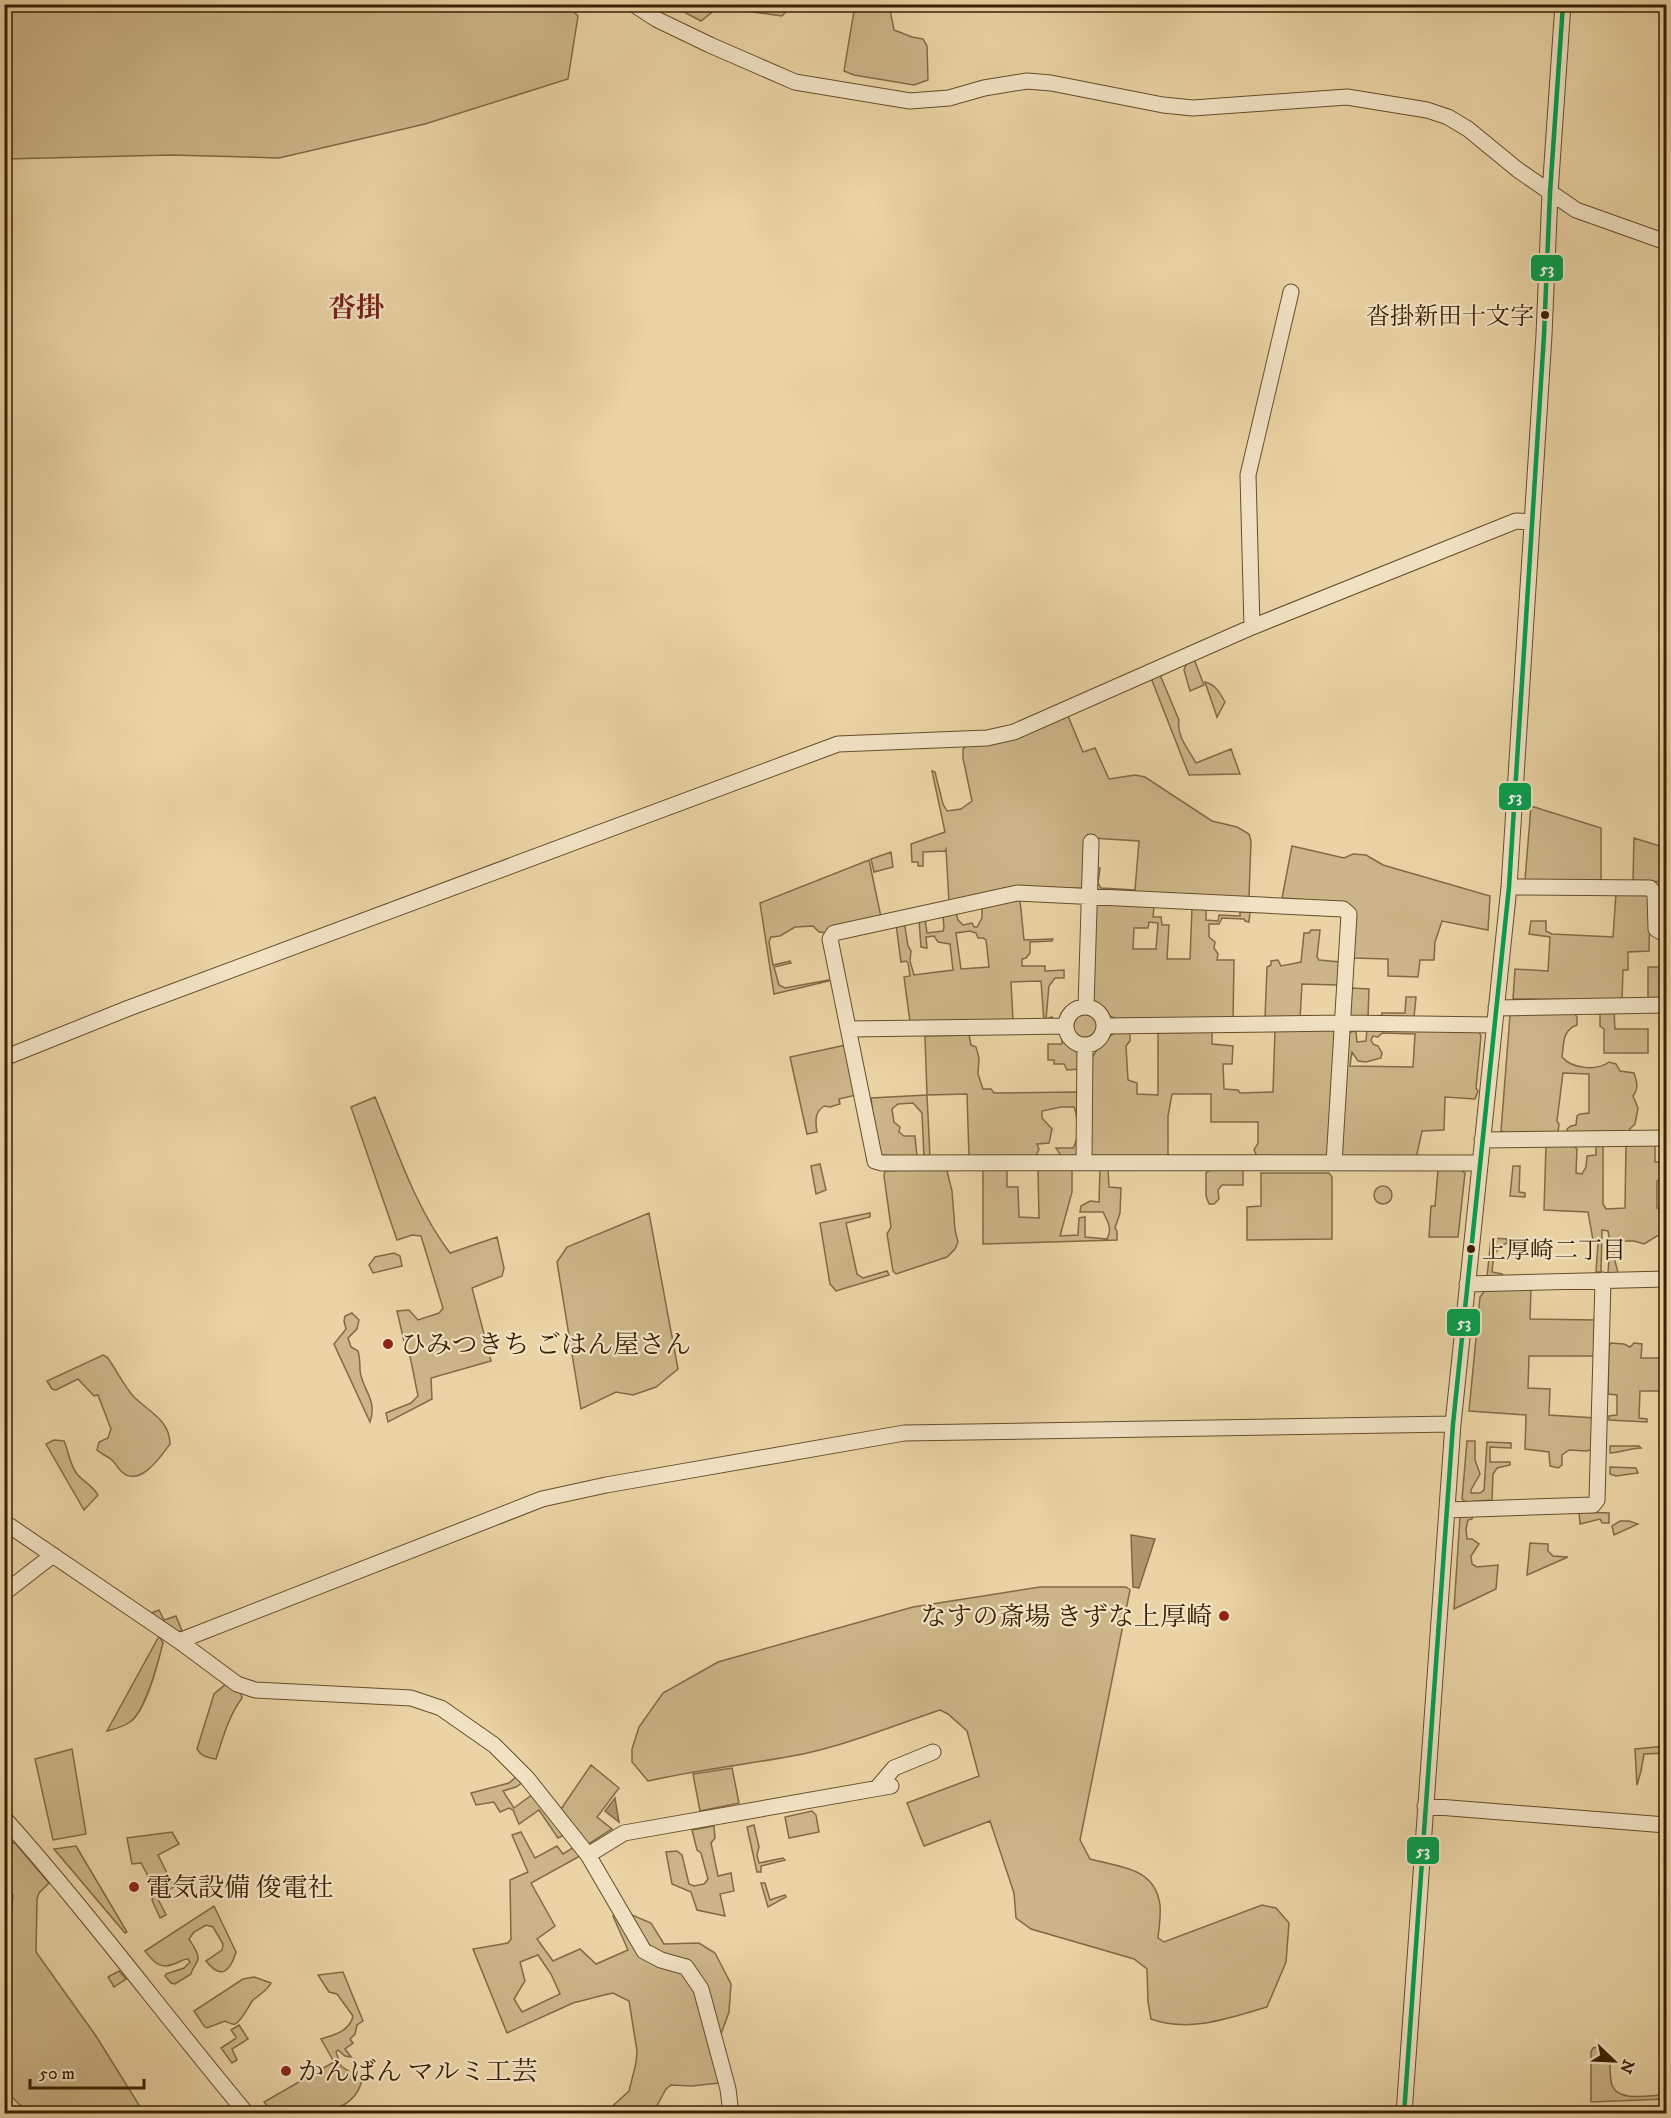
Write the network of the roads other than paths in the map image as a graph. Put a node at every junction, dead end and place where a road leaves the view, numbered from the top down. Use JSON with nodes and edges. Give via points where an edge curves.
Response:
{"nodes":[{"id":1,"x":633,"y":4,"type":"edge"},
{"id":2,"x":1563,"y":4,"type":"edge"},
{"id":3,"x":1551,"y":193,"type":"junction"},
{"id":4,"x":1666,"y":242,"type":"edge"},
{"id":5,"x":1291,"y":292,"type":"dead end"},
{"id":6,"x":1532,"y":522,"type":"junction"},
{"id":7,"x":1252,"y":627,"type":"junction"},
{"id":8,"x":1091,"y":842,"type":"dead end"},
{"id":9,"x":1509,"y":887,"type":"junction"},
{"id":10,"x":1088,"y":896,"type":"junction"},
{"id":11,"x":1666,"y":933,"type":"edge"},
{"id":12,"x":1666,"y":1005,"type":"edge"},
{"id":13,"x":1086,"y":1007,"type":"junction"},
{"id":14,"x":1496,"y":1008,"type":"junction"},
{"id":15,"x":1343,"y":1023,"type":"junction"},
{"id":16,"x":1494,"y":1025,"type":"junction"},
{"id":17,"x":1066,"y":1026,"type":"junction"},
{"id":18,"x":1104,"y":1026,"type":"junction"},
{"id":19,"x":848,"y":1029,"type":"junction"},
{"id":20,"x":1085,"y":1045,"type":"junction"},
{"id":21,"x":4,"y":1058,"type":"edge"},
{"id":22,"x":1666,"y":1138,"type":"edge"},
{"id":23,"x":1482,"y":1140,"type":"junction"},
{"id":24,"x":1084,"y":1162,"type":"junction"},
{"id":25,"x":1334,"y":1163,"type":"junction"},
{"id":26,"x":1480,"y":1163,"type":"junction"},
{"id":27,"x":1666,"y":1279,"type":"edge"},
{"id":28,"x":1603,"y":1280,"type":"junction"},
{"id":29,"x":1467,"y":1284,"type":"junction"},
{"id":30,"x":1453,"y":1424,"type":"junction"},
{"id":31,"x":1447,"y":1510,"type":"junction"},
{"id":32,"x":4,"y":1522,"type":"edge"},
{"id":33,"x":53,"y":1555,"type":"junction"},
{"id":34,"x":4,"y":1593,"type":"edge"},
{"id":35,"x":179,"y":1641,"type":"junction"},
{"id":36,"x":933,"y":1752,"type":"dead end"},
{"id":37,"x":1425,"y":1806,"type":"junction"},
{"id":38,"x":4,"y":1818,"type":"edge"},
{"id":39,"x":1666,"y":1825,"type":"edge"},
{"id":40,"x":588,"y":1855,"type":"junction"},
{"id":41,"x":247,"y":2114,"type":"edge"},
{"id":42,"x":731,"y":2114,"type":"edge"},
{"id":43,"x":1404,"y":2114,"type":"edge"}],
"edges":[{"from":1,"to":3,"type":"street","via":[[656,19],[795,82],[910,101],[949,98],[1027,81],[1192,108],[1347,97],[1427,110],[1468,129]]},
{"from":2,"to":3,"type":"street"},
{"from":3,"to":4,"type":"street","via":[[1576,210]]},
{"from":3,"to":6,"type":"street"},
{"from":5,"to":7,"type":"street","via":[[1248,475]]},
{"from":6,"to":7,"type":"street","via":[[1516,520]]},
{"from":6,"to":9,"type":"street"},
{"from":7,"to":21,"type":"street","via":[[1014,732],[987,738],[846,743],[818,751]]},
{"from":8,"to":10,"type":"street"},
{"from":9,"to":11,"type":"street","via":[[1650,888],[1655,894],[1656,929]]},
{"from":9,"to":14,"type":"street"},
{"from":10,"to":13,"type":"street"},
{"from":10,"to":15,"type":"street","via":[[1343,909],[1349,914]]},
{"from":10,"to":19,"type":"street","via":[[1017,893],[834,933],[830,939]]},
{"from":12,"to":14,"type":"street"},
{"from":13,"to":17,"type":"street","via":[[1071,1014]]},
{"from":13,"to":18,"type":"street","via":[[1100,1014]]},
{"from":14,"to":16,"type":"street"},
{"from":15,"to":16,"type":"street"},
{"from":15,"to":18,"type":"street"},
{"from":15,"to":25,"type":"street"},
{"from":16,"to":23,"type":"street"},
{"from":17,"to":19,"type":"street"},
{"from":17,"to":20,"type":"street","via":[[1070,1037]]},
{"from":18,"to":20,"type":"street","via":[[1101,1037]]},
{"from":19,"to":24,"type":"street","via":[[875,1161]]},
{"from":20,"to":24,"type":"street"},
{"from":22,"to":23,"type":"street"},
{"from":23,"to":26,"type":"street"},
{"from":24,"to":25,"type":"street"},
{"from":25,"to":26,"type":"street"},
{"from":26,"to":29,"type":"street"},
{"from":27,"to":28,"type":"street"},
{"from":28,"to":29,"type":"street"},
{"from":28,"to":31,"type":"street","via":[[1597,1500],[1593,1505]]},
{"from":29,"to":30,"type":"street"},
{"from":30,"to":31,"type":"street"},
{"from":30,"to":35,"type":"street","via":[[904,1433],[542,1499]]},
{"from":31,"to":37,"type":"street"},
{"from":32,"to":33,"type":"street"},
{"from":33,"to":34,"type":"street"},
{"from":33,"to":35,"type":"street"},
{"from":35,"to":40,"type":"street","via":[[237,1684],[255,1690],[411,1698],[441,1708],[514,1763]]},
{"from":36,"to":40,"type":"street","via":[[894,1768],[884,1787],[624,1833]]},
{"from":37,"to":39,"type":"street"},
{"from":37,"to":43,"type":"street"},
{"from":38,"to":41,"type":"street"},
{"from":40,"to":42,"type":"street","via":[[644,1951],[686,1966],[701,1989]]}]}
